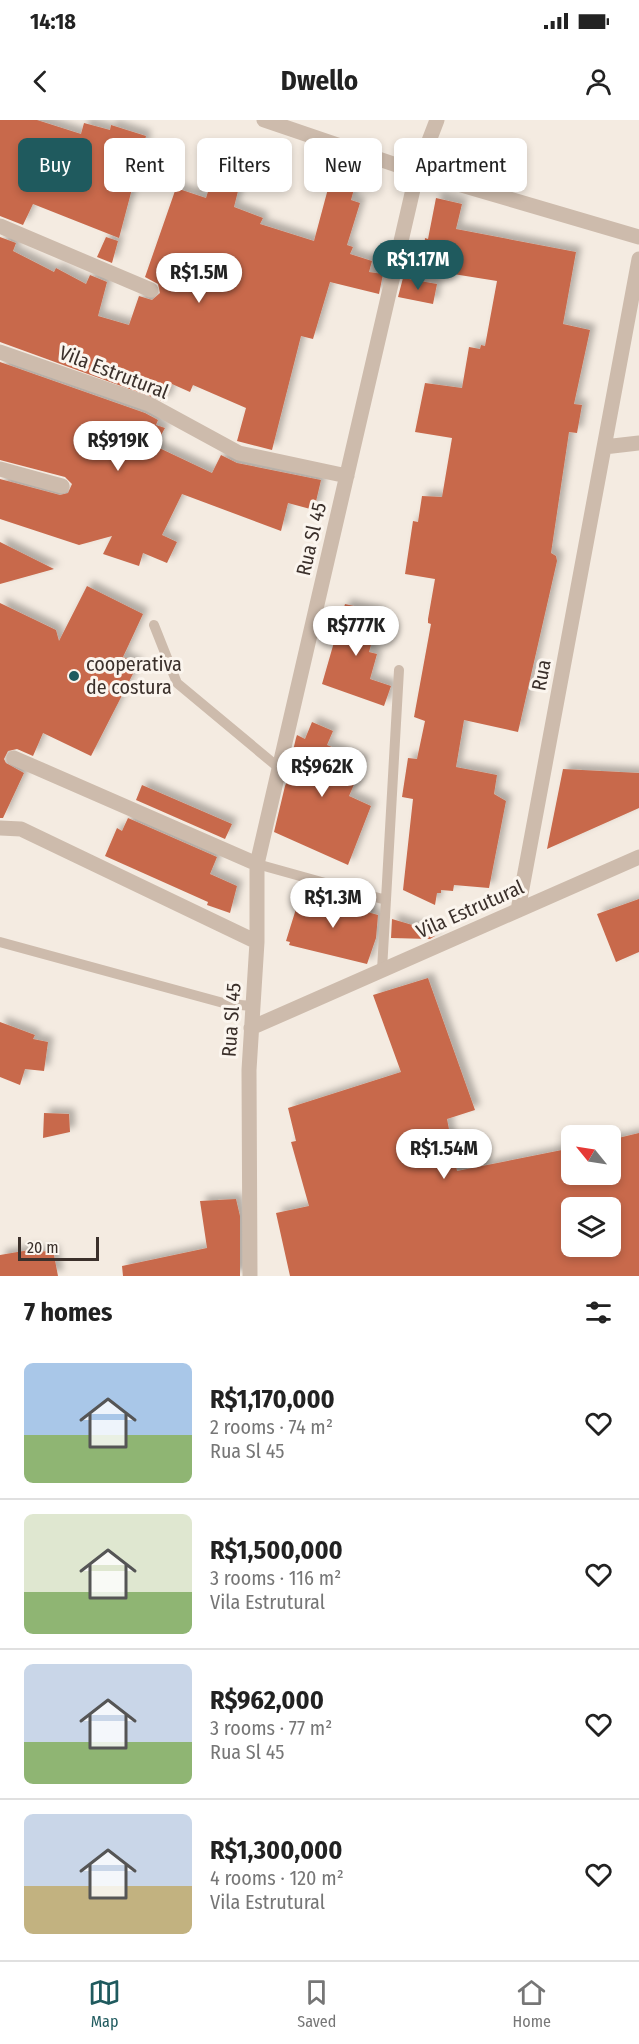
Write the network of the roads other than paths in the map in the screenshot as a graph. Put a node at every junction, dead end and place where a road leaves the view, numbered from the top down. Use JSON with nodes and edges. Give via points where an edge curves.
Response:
{"nodes":[{"id":1,"x":264,"y":120,"type":"edge"},
{"id":2,"x":437,"y":120,"type":"edge"},
{"id":3,"x":430,"y":138,"type":"edge"},
{"id":4,"x":394,"y":164,"type":"edge"},
{"id":5,"x":412,"y":192,"type":"edge"},
{"id":6,"x":485,"y":192,"type":"edge"},
{"id":7,"x":0,"y":226,"type":"edge"},
{"id":8,"x":639,"y":237,"type":"edge"},
{"id":9,"x":639,"y":259,"type":"edge"},
{"id":10,"x":151,"y":291,"type":"dead end"},
{"id":11,"x":0,"y":352,"type":"edge"},
{"id":12,"x":639,"y":443,"type":"edge"},
{"id":13,"x":604,"y":447,"type":"junction"},
{"id":14,"x":0,"y":469,"type":"edge"},
{"id":15,"x":347,"y":476,"type":"junction"},
{"id":16,"x":62,"y":486,"type":"dead end"},
{"id":17,"x":154,"y":625,"type":"dead end"},
{"id":18,"x":399,"y":670,"type":"dead end"},
{"id":19,"x":14,"y":758,"type":"dead end"},
{"id":20,"x":279,"y":768,"type":"junction"},
{"id":21,"x":0,"y":828,"type":"edge"},
{"id":22,"x":639,"y":857,"type":"edge"},
{"id":23,"x":257,"y":864,"type":"junction"},
{"id":24,"x":386,"y":900,"type":"junction"},
{"id":25,"x":518,"y":910,"type":"junction"},
{"id":26,"x":0,"y":942,"type":"edge"},
{"id":27,"x":256,"y":942,"type":"junction"},
{"id":28,"x":382,"y":970,"type":"junction"},
{"id":29,"x":253,"y":1006,"type":"junction"},
{"id":30,"x":251,"y":1028,"type":"junction"},
{"id":31,"x":250,"y":1276,"type":"edge"}],
"edges":[{"from":1,"to":4,"type":"street"},
{"from":2,"to":3,"type":"street","name":"Rua Sl 45"},
{"from":5,"to":15,"type":"street","name":"Rua Sl 45"},
{"from":6,"to":8,"type":"street"},
{"from":7,"to":10,"type":"street"},
{"from":9,"to":13,"type":"street","name":"Rua"},
{"from":11,"to":15,"type":"street","name":"Vila Estrutural","via":[[149,404],[239,453]]},
{"from":12,"to":13,"type":"street"},
{"from":13,"to":25,"type":"street","name":"Rua"},
{"from":14,"to":16,"type":"street"},
{"from":15,"to":20,"type":"street","name":"Rua Sl 45"},
{"from":17,"to":20,"type":"lane","via":[[177,684]]},
{"from":18,"to":24,"type":"lane"},
{"from":19,"to":23,"type":"street"},
{"from":20,"to":23,"type":"street","name":"Rua Sl 45"},
{"from":21,"to":27,"type":"street","via":[[21,829]]},
{"from":22,"to":25,"type":"street","name":"Vila Estrutural"},
{"from":23,"to":24,"type":"lane"},
{"from":23,"to":27,"type":"street","name":"Rua Sl 45"},
{"from":24,"to":28,"type":"lane"},
{"from":25,"to":28,"type":"street","name":"Vila Estrutural"},
{"from":26,"to":29,"type":"lane","via":[[227,1004]]},
{"from":27,"to":29,"type":"street","name":"Rua Sl 45"},
{"from":28,"to":30,"type":"street","name":"Vila Estrutural"},
{"from":29,"to":30,"type":"street","name":"Rua Sl 45"},
{"from":30,"to":31,"type":"street","name":"Rua Sl 45"}]}
